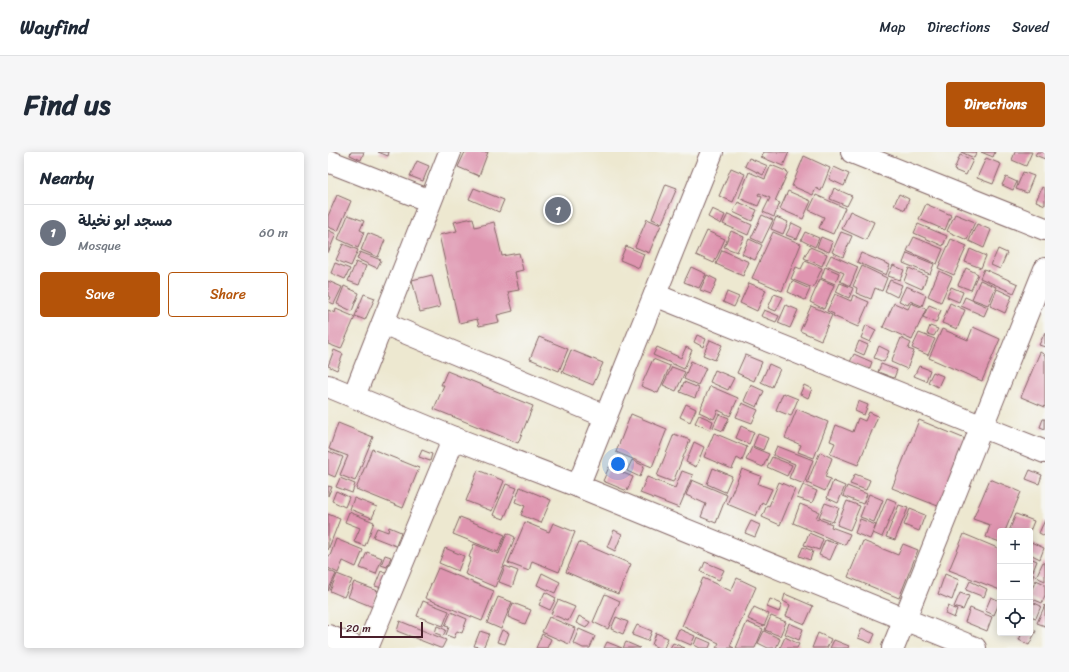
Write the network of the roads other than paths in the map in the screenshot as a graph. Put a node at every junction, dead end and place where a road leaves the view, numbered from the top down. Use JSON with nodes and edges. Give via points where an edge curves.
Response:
{"nodes":[{"id":1,"x":450,"y":152,"type":"edge"},
{"id":2,"x":712,"y":152,"type":"edge"},
{"id":3,"x":852,"y":152,"type":"edge"},
{"id":4,"x":328,"y":162,"type":"edge"},
{"id":5,"x":430,"y":202,"type":"junction"},
{"id":6,"x":1045,"y":229,"type":"edge"},
{"id":7,"x":1045,"y":269,"type":"edge"},
{"id":8,"x":655,"y":295,"type":"junction"},
{"id":9,"x":383,"y":323,"type":"junction"},
{"id":10,"x":328,"y":386,"type":"edge"},
{"id":11,"x":354,"y":396,"type":"junction"},
{"id":12,"x":605,"y":416,"type":"junction"},
{"id":13,"x":981,"y":426,"type":"junction"},
{"id":14,"x":454,"y":438,"type":"junction"},
{"id":15,"x":1045,"y":452,"type":"edge"},
{"id":16,"x":578,"y":486,"type":"junction"},
{"id":17,"x":905,"y":620,"type":"junction"},
{"id":18,"x":328,"y":636,"type":"edge"},
{"id":19,"x":358,"y":648,"type":"edge"},
{"id":20,"x":367,"y":648,"type":"edge"},
{"id":21,"x":893,"y":648,"type":"edge"},
{"id":22,"x":975,"y":648,"type":"edge"}],
"edges":[{"from":1,"to":5,"type":"street"},
{"from":2,"to":8,"type":"street"},
{"from":3,"to":6,"type":"street"},
{"from":4,"to":5,"type":"street"},
{"from":5,"to":9,"type":"street"},
{"from":7,"to":13,"type":"street"},
{"from":8,"to":12,"type":"street"},
{"from":8,"to":13,"type":"street"},
{"from":9,"to":11,"type":"street"},
{"from":9,"to":12,"type":"street"},
{"from":10,"to":11,"type":"street"},
{"from":11,"to":14,"type":"street"},
{"from":12,"to":16,"type":"street"},
{"from":13,"to":15,"type":"street"},
{"from":13,"to":17,"type":"street"},
{"from":14,"to":16,"type":"street"},
{"from":14,"to":20,"type":"street"},
{"from":16,"to":17,"type":"street"},
{"from":17,"to":21,"type":"street"},
{"from":17,"to":22,"type":"street"},
{"from":18,"to":19,"type":"street"}]}
